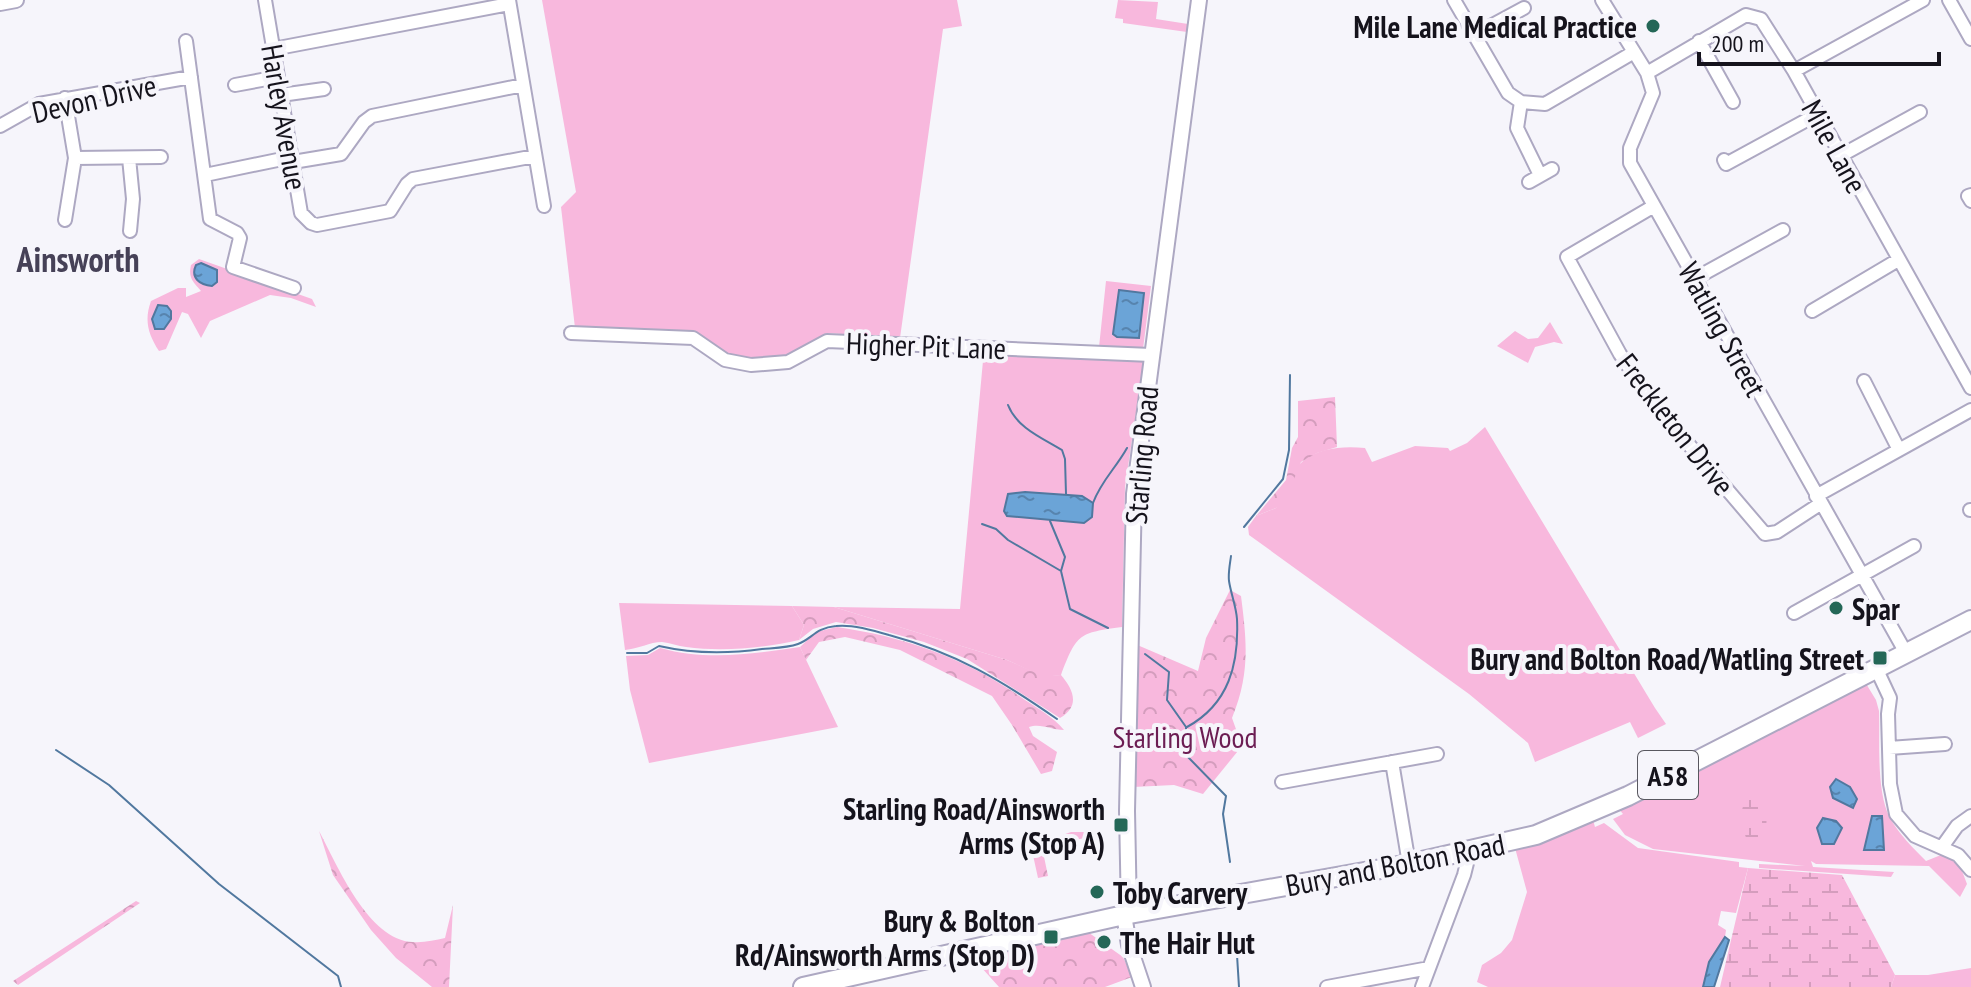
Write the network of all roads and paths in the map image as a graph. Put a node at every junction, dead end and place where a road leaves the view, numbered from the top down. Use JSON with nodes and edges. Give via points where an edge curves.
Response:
{"nodes":[{"id":1,"x":265,"y":0,"type":"edge"},
{"id":2,"x":1199,"y":0,"type":"edge"},
{"id":3,"x":1454,"y":0,"type":"edge"},
{"id":4,"x":1602,"y":0,"type":"edge"},
{"id":5,"x":1923,"y":0,"type":"edge"},
{"id":6,"x":1949,"y":0,"type":"edge"},
{"id":7,"x":509,"y":2,"type":"edge"},
{"id":8,"x":1524,"y":8,"type":"dead end"},
{"id":9,"x":1474,"y":35,"type":"junction"},
{"id":10,"x":1971,"y":39,"type":"edge"},
{"id":11,"x":186,"y":41,"type":"dead end"},
{"id":12,"x":1699,"y":41,"type":"junction"},
{"id":13,"x":273,"y":49,"type":"junction"},
{"id":14,"x":1634,"y":52,"type":"junction"},
{"id":15,"x":1794,"y":71,"type":"junction"},
{"id":16,"x":1647,"y":73,"type":"junction"},
{"id":17,"x":191,"y":77,"type":"junction"},
{"id":18,"x":278,"y":77,"type":"junction"},
{"id":19,"x":235,"y":85,"type":"dead end"},
{"id":20,"x":523,"y":85,"type":"junction"},
{"id":21,"x":324,"y":89,"type":"dead end"},
{"id":22,"x":281,"y":95,"type":"junction"},
{"id":23,"x":65,"y":98,"type":"junction"},
{"id":24,"x":1521,"y":102,"type":"junction"},
{"id":25,"x":1733,"y":102,"type":"dead end"},
{"id":26,"x":1920,"y":112,"type":"dead end"},
{"id":27,"x":1816,"y":115,"type":"junction"},
{"id":28,"x":0,"y":126,"type":"edge"},
{"id":29,"x":535,"y":156,"type":"junction"},
{"id":30,"x":1840,"y":156,"type":"junction"},
{"id":31,"x":161,"y":157,"type":"dead end"},
{"id":32,"x":75,"y":158,"type":"junction"},
{"id":33,"x":129,"y":158,"type":"junction"},
{"id":34,"x":292,"y":160,"type":"junction"},
{"id":35,"x":1724,"y":160,"type":"dead end"},
{"id":36,"x":205,"y":175,"type":"junction"},
{"id":37,"x":1529,"y":182,"type":"dead end"},
{"id":38,"x":1971,"y":195,"type":"edge"},
{"id":39,"x":1971,"y":201,"type":"edge"},
{"id":40,"x":544,"y":206,"type":"dead end"},
{"id":41,"x":1654,"y":206,"type":"junction"},
{"id":42,"x":65,"y":220,"type":"dead end"},
{"id":43,"x":1783,"y":230,"type":"dead end"},
{"id":44,"x":130,"y":231,"type":"dead end"},
{"id":45,"x":1898,"y":260,"type":"junction"},
{"id":46,"x":1694,"y":279,"type":"junction"},
{"id":47,"x":294,"y":288,"type":"dead end"},
{"id":48,"x":1812,"y":311,"type":"dead end"},
{"id":49,"x":571,"y":333,"type":"dead end"},
{"id":50,"x":1151,"y":355,"type":"junction"},
{"id":51,"x":1864,"y":381,"type":"dead end"},
{"id":52,"x":1971,"y":388,"type":"edge"},
{"id":53,"x":1971,"y":410,"type":"edge"},
{"id":54,"x":1899,"y":450,"type":"junction"},
{"id":55,"x":1818,"y":500,"type":"junction"},
{"id":56,"x":1914,"y":546,"type":"dead end"},
{"id":57,"x":1861,"y":576,"type":"junction"},
{"id":58,"x":1794,"y":613,"type":"dead end"},
{"id":59,"x":1971,"y":620,"type":"edge"},
{"id":60,"x":1906,"y":653,"type":"junction"},
{"id":61,"x":1876,"y":668,"type":"junction"},
{"id":62,"x":1939,"y":741,"type":"dead end"},
{"id":63,"x":1889,"y":748,"type":"junction"},
{"id":64,"x":1437,"y":754,"type":"dead end"},
{"id":65,"x":1392,"y":762,"type":"junction"},
{"id":66,"x":1282,"y":782,"type":"dead end"},
{"id":67,"x":1971,"y":816,"type":"edge"},
{"id":68,"x":1942,"y":847,"type":"junction"},
{"id":69,"x":1470,"y":851,"type":"junction"},
{"id":70,"x":1409,"y":864,"type":"junction"},
{"id":71,"x":1971,"y":870,"type":"edge"},
{"id":72,"x":1126,"y":915,"type":"junction"},
{"id":73,"x":1429,"y":968,"type":"junction"},
{"id":74,"x":803,"y":987,"type":"edge"},
{"id":75,"x":1143,"y":987,"type":"edge"},
{"id":76,"x":1327,"y":987,"type":"edge"},
{"id":77,"x":1422,"y":987,"type":"edge"}],
"edges":[{"from":1,"to":13,"type":"street","name":"Harley Avenue"},
{"from":2,"to":50,"type":"main road","name":"Starling Road"},
{"from":3,"to":9,"type":"street"},
{"from":4,"to":14,"type":"street"},
{"from":5,"to":15,"type":"street"},
{"from":6,"to":10,"type":"street"},
{"from":7,"to":13,"type":"street"},
{"from":7,"to":20,"type":"street"},
{"from":8,"to":9,"type":"street"},
{"from":9,"to":24,"type":"street","via":[[1508,93]]},
{"from":11,"to":17,"type":"street"},
{"from":12,"to":15,"type":"street","name":"Mile Lane","via":[[1746,15],[1754,16]]},
{"from":12,"to":16,"type":"street","name":"Mile Lane"},
{"from":12,"to":25,"type":"street"},
{"from":13,"to":18,"type":"street","name":"Harley Avenue"},
{"from":14,"to":16,"type":"street"},
{"from":14,"to":24,"type":"street","via":[[1545,104]]},
{"from":15,"to":27,"type":"street","name":"Mile Lane"},
{"from":16,"to":41,"type":"street","name":"Watling Street","via":[[1653,93],[1630,148],[1630,163]]},
{"from":17,"to":23,"type":"street","name":"Devon Drive"},
{"from":17,"to":36,"type":"street"},
{"from":18,"to":19,"type":"street"},
{"from":18,"to":22,"type":"street","name":"Harley Avenue"},
{"from":20,"to":29,"type":"street"},
{"from":20,"to":34,"type":"street","via":[[372,116],[341,154]]},
{"from":21,"to":22,"type":"street"},
{"from":22,"to":34,"type":"street","name":"Harley Avenue"},
{"from":23,"to":28,"type":"street","name":"Devon Drive","via":[[39,104]]},
{"from":23,"to":32,"type":"street"},
{"from":24,"to":37,"type":"street","via":[[1517,128],[1546,172]]},
{"from":26,"to":30,"type":"street"},
{"from":27,"to":30,"type":"street","name":"Mile Lane"},
{"from":27,"to":35,"type":"street","via":[[1726,164]]},
{"from":29,"to":34,"type":"street","name":"Harley Avenue","via":[[413,179],[390,211],[317,225],[301,213]]},
{"from":29,"to":40,"type":"street"},
{"from":30,"to":45,"type":"street","name":"Mile Lane"},
{"from":31,"to":33,"type":"street"},
{"from":32,"to":33,"type":"street"},
{"from":32,"to":42,"type":"street"},
{"from":33,"to":44,"type":"street"},
{"from":34,"to":36,"type":"street"},
{"from":36,"to":47,"type":"street","via":[[210,219],[240,238],[233,267]]},
{"from":38,"to":39,"type":"street"},
{"from":41,"to":46,"type":"street","name":"Watling Street"},
{"from":41,"to":55,"type":"street","name":"Freckleton Drive","via":[[1567,257],[1620,354],[1650,399],[1765,534],[1777,532]]},
{"from":43,"to":46,"type":"street"},
{"from":45,"to":48,"type":"street"},
{"from":45,"to":52,"type":"street","name":"Mile Lane"},
{"from":46,"to":55,"type":"street","name":"Watling Street"},
{"from":49,"to":50,"type":"street","name":"Higher Pit Lane","via":[[693,338],[725,360],[751,365],[788,362],[827,341]]},
{"from":50,"to":72,"type":"main road","name":"Starling Road","via":[[1134,494]]},
{"from":51,"to":54,"type":"street"},
{"from":53,"to":54,"type":"street"},
{"from":54,"to":55,"type":"street"},
{"from":55,"to":57,"type":"street","name":"Watling Street"},
{"from":56,"to":57,"type":"street"},
{"from":57,"to":58,"type":"street"},
{"from":57,"to":60,"type":"street","name":"Watling Street"},
{"from":59,"to":60,"type":"highway","number":"A58"},
{"from":60,"to":61,"type":"highway","name":"Bury and Bolton Road","number":"A58"},
{"from":61,"to":63,"type":"street","via":[[1890,698]]},
{"from":61,"to":69,"type":"highway","name":"Bury and Bolton Road","number":"A58","via":[[1607,806],[1536,835]]},
{"from":62,"to":63,"type":"street"},
{"from":63,"to":68,"type":"street","via":[[1896,814],[1915,836]]},
{"from":64,"to":65,"type":"street"},
{"from":65,"to":66,"type":"street"},
{"from":65,"to":70,"type":"street"},
{"from":67,"to":68,"type":"street"},
{"from":68,"to":71,"type":"street"},
{"from":69,"to":70,"type":"highway","name":"Bury and Bolton Road","number":"A58"},
{"from":69,"to":73,"type":"street"},
{"from":70,"to":72,"type":"highway","name":"Bury and Bolton Road","number":"A58"},
{"from":72,"to":74,"type":"highway","name":"Bury and Bolton Road","number":"A58"},
{"from":72,"to":75,"type":"main road","name":"Starling Road"},
{"from":73,"to":76,"type":"street"},
{"from":73,"to":77,"type":"street"}]}
